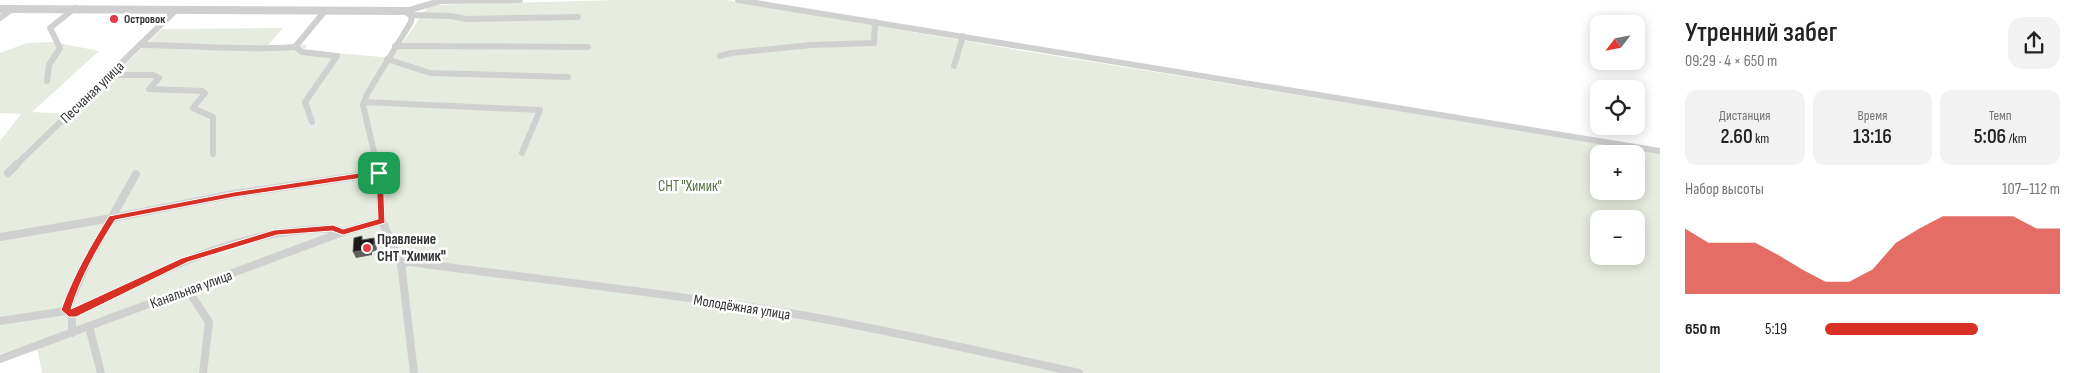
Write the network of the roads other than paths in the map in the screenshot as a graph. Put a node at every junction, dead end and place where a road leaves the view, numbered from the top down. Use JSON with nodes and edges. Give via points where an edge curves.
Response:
{"nodes":[{"id":1,"x":520,"y":0,"type":"edge"},
{"id":2,"x":738,"y":0,"type":"edge"},
{"id":3,"x":75,"y":8,"type":"junction"},
{"id":4,"x":0,"y":9,"type":"edge"},
{"id":5,"x":12,"y":9,"type":"junction"},
{"id":6,"x":176,"y":10,"type":"junction"},
{"id":7,"x":325,"y":11,"type":"junction"},
{"id":8,"x":409,"y":13,"type":"junction"},
{"id":9,"x":578,"y":17,"type":"dead end"},
{"id":10,"x":0,"y":18,"type":"edge"},
{"id":11,"x":875,"y":22,"type":"junction"},
{"id":12,"x":963,"y":36,"type":"junction"},
{"id":13,"x":140,"y":45,"type":"junction"},
{"id":14,"x":395,"y":46,"type":"junction"},
{"id":15,"x":295,"y":47,"type":"junction"},
{"id":16,"x":588,"y":47,"type":"dead end"},
{"id":17,"x":720,"y":56,"type":"dead end"},
{"id":18,"x":387,"y":60,"type":"junction"},
{"id":19,"x":954,"y":66,"type":"dead end"},
{"id":20,"x":109,"y":75,"type":"junction"},
{"id":21,"x":568,"y":77,"type":"dead end"},
{"id":22,"x":46,"y":81,"type":"dead end"},
{"id":23,"x":364,"y":102,"type":"junction"},
{"id":24,"x":312,"y":122,"type":"dead end"},
{"id":25,"x":1660,"y":151,"type":"edge"},
{"id":26,"x":522,"y":153,"type":"dead end"},
{"id":27,"x":213,"y":154,"type":"dead end"},
{"id":28,"x":8,"y":173,"type":"dead end"},
{"id":29,"x":379,"y":173,"type":"junction"},
{"id":30,"x":136,"y":174,"type":"dead end"},
{"id":31,"x":112,"y":218,"type":"junction"},
{"id":32,"x":382,"y":221,"type":"junction"},
{"id":33,"x":343,"y":232,"type":"junction"},
{"id":34,"x":0,"y":237,"type":"edge"},
{"id":35,"x":401,"y":263,"type":"junction"},
{"id":36,"x":188,"y":290,"type":"junction"},
{"id":37,"x":69,"y":312,"type":"junction"},
{"id":38,"x":0,"y":321,"type":"edge"},
{"id":39,"x":89,"y":326,"type":"junction"},
{"id":40,"x":72,"y":333,"type":"junction"},
{"id":41,"x":0,"y":359,"type":"edge"},
{"id":42,"x":101,"y":373,"type":"edge"},
{"id":43,"x":203,"y":373,"type":"edge"},
{"id":44,"x":414,"y":373,"type":"edge"},
{"id":45,"x":1079,"y":373,"type":"edge"}],
"edges":[{"from":1,"to":8,"type":"street","via":[[440,1]]},
{"from":2,"to":11,"type":"street"},
{"from":3,"to":5,"type":"street"},
{"from":3,"to":6,"type":"street"},
{"from":3,"to":22,"type":"street","via":[[50,28],[60,48],[49,65]]},
{"from":4,"to":5,"type":"street"},
{"from":5,"to":10,"type":"street"},
{"from":6,"to":7,"type":"street"},
{"from":6,"to":13,"type":"street","name":"Песчаная улица"},
{"from":7,"to":8,"type":"street"},
{"from":7,"to":15,"type":"street"},
{"from":8,"to":9,"type":"street","via":[[466,19]]},
{"from":8,"to":14,"type":"street","via":[[411,22]]},
{"from":11,"to":12,"type":"street"},
{"from":11,"to":17,"type":"street","via":[[874,43],[811,45]]},
{"from":12,"to":19,"type":"street"},
{"from":12,"to":25,"type":"street"},
{"from":13,"to":15,"type":"street"},
{"from":13,"to":20,"type":"street","name":"Песчаная улица"},
{"from":14,"to":16,"type":"street"},
{"from":14,"to":18,"type":"street"},
{"from":15,"to":24,"type":"street","via":[[302,52],[337,56],[304,102]]},
{"from":18,"to":21,"type":"street","via":[[430,73]]},
{"from":18,"to":23,"type":"street"},
{"from":20,"to":27,"type":"street","via":[[153,75],[159,78],[149,89],[204,93],[193,108],[213,117]]},
{"from":20,"to":28,"type":"street","name":"Песчаная улица"},
{"from":23,"to":26,"type":"street","via":[[540,110]]},
{"from":23,"to":29,"type":"street"},
{"from":29,"to":31,"type":"street","via":[[234,194]]},
{"from":29,"to":32,"type":"street"},
{"from":30,"to":31,"type":"street"},
{"from":31,"to":34,"type":"street"},
{"from":31,"to":37,"type":"street","via":[[74,287]]},
{"from":32,"to":33,"type":"street","name":"Канальная улица"},
{"from":32,"to":35,"type":"street"},
{"from":33,"to":36,"type":"street","name":"Канальная улица"},
{"from":33,"to":37,"type":"street","via":[[333,228],[315,228],[268,235],[185,260]]},
{"from":35,"to":44,"type":"street"},
{"from":35,"to":45,"type":"street","name":"Молодёжная улица","via":[[608,287],[857,325]]},
{"from":36,"to":39,"type":"street","name":"Канальная улица"},
{"from":36,"to":43,"type":"street","via":[[209,322]]},
{"from":37,"to":38,"type":"street"},
{"from":37,"to":40,"type":"street"},
{"from":39,"to":40,"type":"street","name":"Канальная улица"},
{"from":39,"to":42,"type":"street"},
{"from":40,"to":41,"type":"street","name":"Канальная улица"}]}
